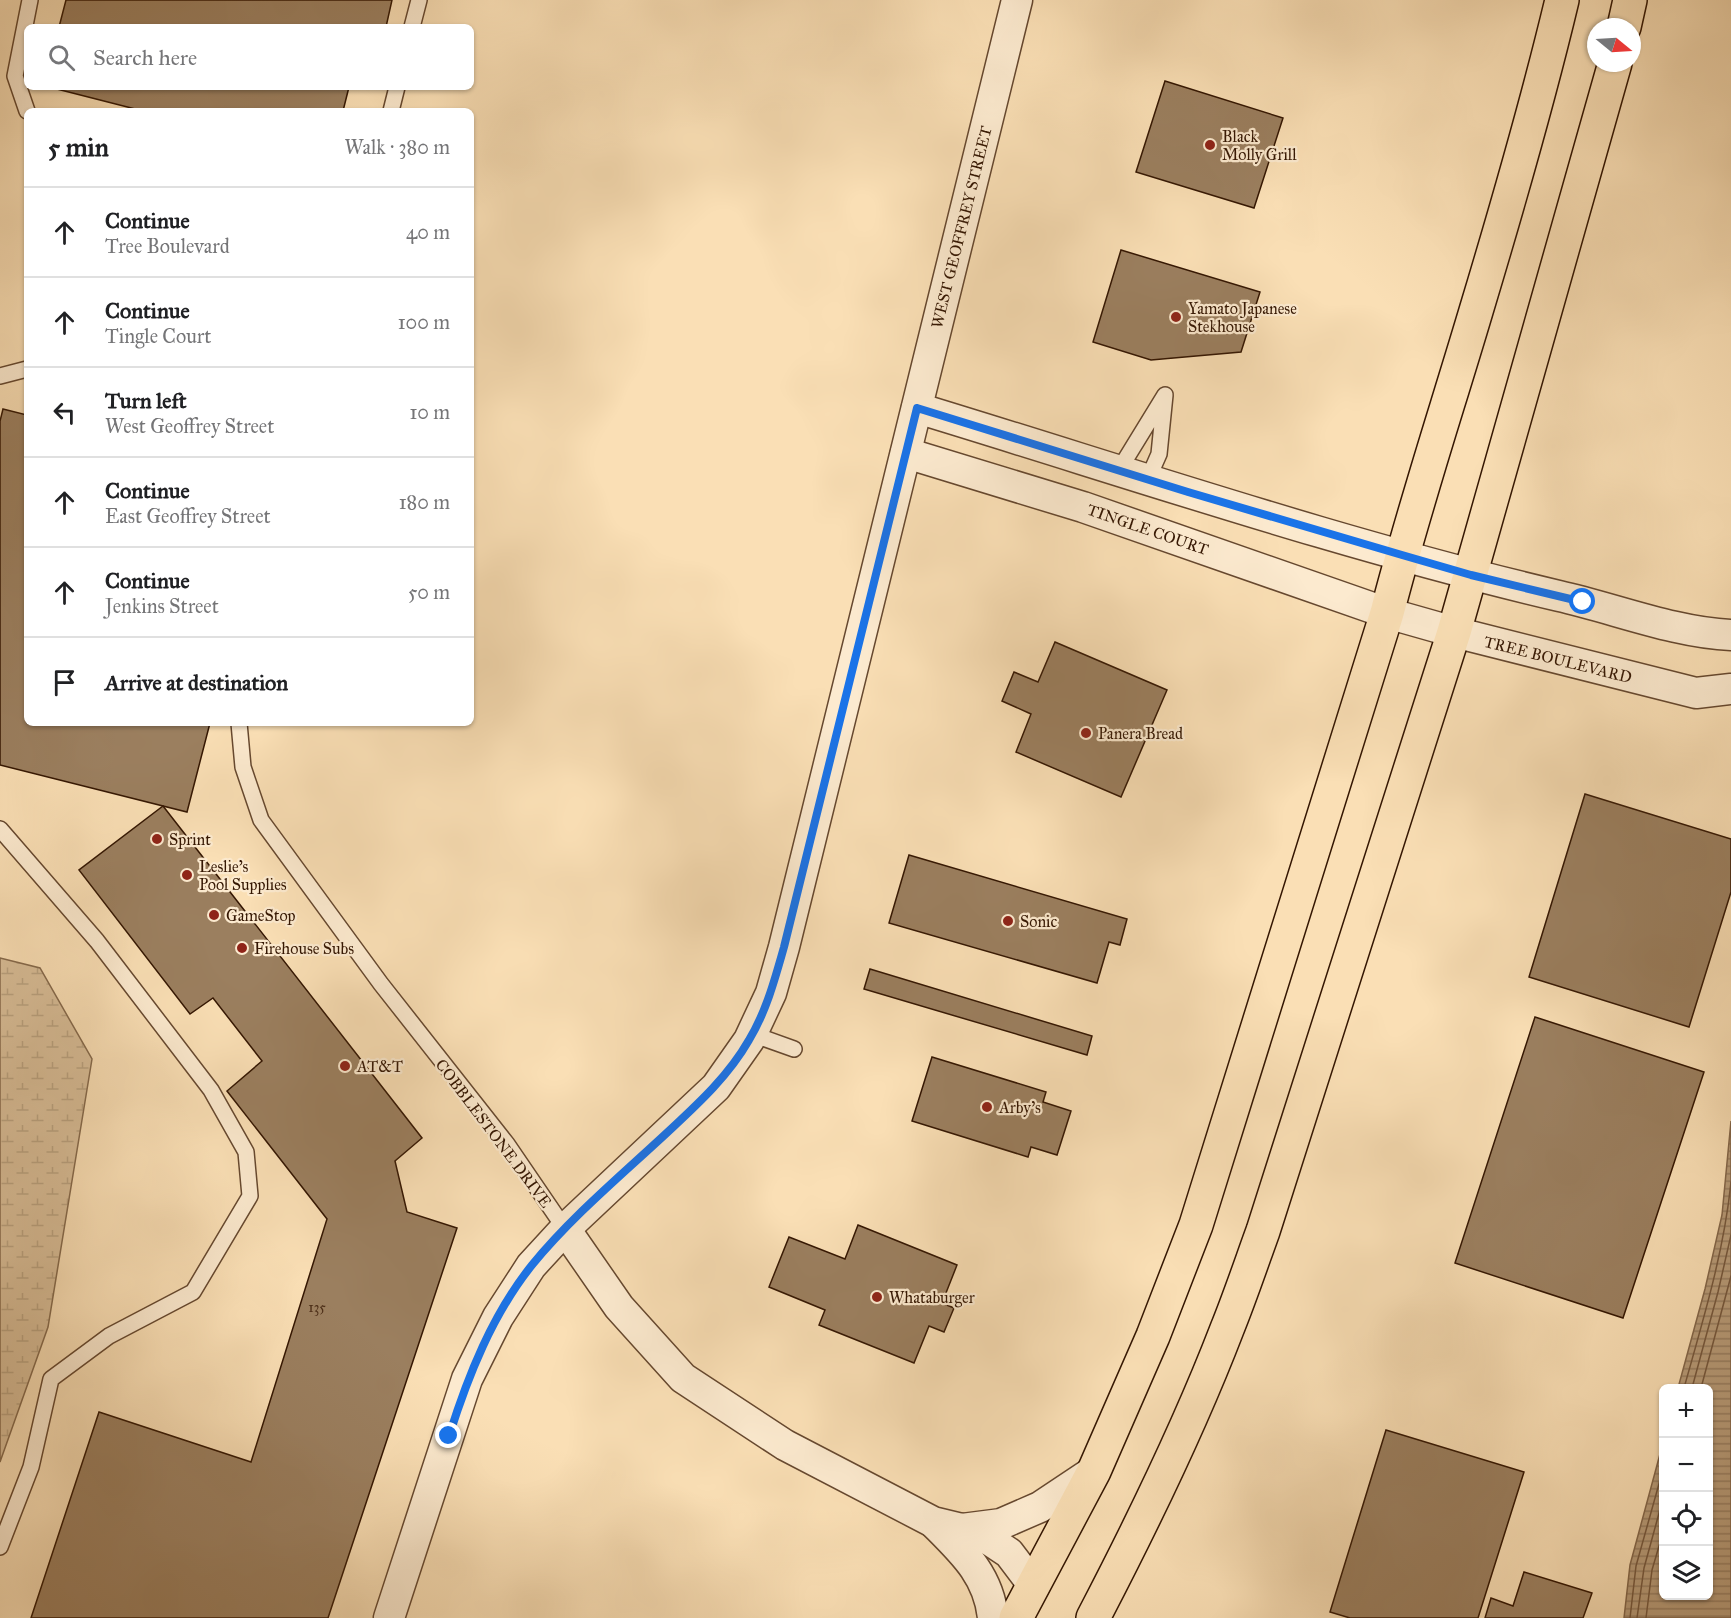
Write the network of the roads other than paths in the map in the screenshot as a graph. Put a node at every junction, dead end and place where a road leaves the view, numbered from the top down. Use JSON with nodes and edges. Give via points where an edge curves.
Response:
{"nodes":[{"id":1,"x":30,"y":0,"type":"edge"},
{"id":2,"x":419,"y":0,"type":"edge"},
{"id":3,"x":1017,"y":0,"type":"edge"},
{"id":4,"x":1562,"y":0,"type":"edge"},
{"id":5,"x":1630,"y":0,"type":"edge"},
{"id":6,"x":1626,"y":18,"type":"edge"},
{"id":7,"x":25,"y":24,"type":"edge"},
{"id":8,"x":413,"y":24,"type":"edge"},
{"id":9,"x":24,"y":30,"type":"edge"},
{"id":10,"x":1612,"y":72,"type":"edge"},
{"id":11,"x":396,"y":90,"type":"edge"},
{"id":12,"x":26,"y":108,"type":"edge"},
{"id":13,"x":392,"y":108,"type":"edge"},
{"id":14,"x":24,"y":370,"type":"edge"},
{"id":15,"x":0,"y":376,"type":"edge"},
{"id":16,"x":917,"y":408,"type":"junction"},
{"id":17,"x":906,"y":453,"type":"junction"},
{"id":18,"x":1119,"y":470,"type":"junction"},
{"id":19,"x":1148,"y":479,"type":"junction"},
{"id":20,"x":1402,"y":555,"type":"junction"},
{"id":21,"x":1471,"y":575,"type":"junction"},
{"id":22,"x":1387,"y":613,"type":"junction"},
{"id":23,"x":1454,"y":633,"type":"junction"},
{"id":24,"x":1731,"y":635,"type":"edge"},
{"id":25,"x":1731,"y":688,"type":"edge"},
{"id":26,"x":239,"y":726,"type":"edge"},
{"id":27,"x":0,"y":830,"type":"edge"},
{"id":28,"x":752,"y":1034,"type":"junction"},
{"id":29,"x":794,"y":1049,"type":"dead end"},
{"id":30,"x":565,"y":1229,"type":"junction"},
{"id":31,"x":1094,"y":1471,"type":"junction"},
{"id":32,"x":933,"y":1522,"type":"junction"},
{"id":33,"x":962,"y":1529,"type":"junction"},
{"id":34,"x":0,"y":1547,"type":"edge"},
{"id":35,"x":1034,"y":1586,"type":"junction"},
{"id":36,"x":389,"y":1618,"type":"edge"},
{"id":37,"x":993,"y":1618,"type":"edge"},
{"id":38,"x":1016,"y":1618,"type":"edge"},
{"id":39,"x":1039,"y":1618,"type":"edge"},
{"id":40,"x":1093,"y":1618,"type":"edge"}],
"edges":[{"from":1,"to":7,"type":"lane"},
{"from":2,"to":8,"type":"lane"},
{"from":3,"to":16,"type":"street","name":"WEST GEOFFREY STREET"},
{"from":4,"to":20,"type":"main road","via":[[1528,132]]},
{"from":5,"to":6,"type":"main road"},
{"from":9,"to":12,"type":"lane","via":[[15,76]]},
{"from":10,"to":21,"type":"main road"},
{"from":11,"to":13,"type":"lane"},
{"from":14,"to":15,"type":"lane"},
{"from":16,"to":17,"type":"street","name":"WEST GEOFFREY STREET"},
{"from":16,"to":18,"type":"street"},
{"from":17,"to":22,"type":"street","name":"TINGLE COURT","via":[[1093,511]]},
{"from":17,"to":28,"type":"street","name":"WEST GEOFFREY STREET","via":[[784,947],[771,993]]},
{"from":18,"to":19,"type":"street"},
{"from":18,"to":19,"type":"lane","via":[[1165,395],[1159,454]]},
{"from":19,"to":20,"type":"street"},
{"from":20,"to":21,"type":"street"},
{"from":20,"to":22,"type":"main road"},
{"from":21,"to":23,"type":"main road"},
{"from":21,"to":24,"type":"street","via":[[1680,628]]},
{"from":22,"to":23,"type":"street","name":"TREE BOULEVARD"},
{"from":22,"to":31,"type":"main road","via":[[1196,1225]]},
{"from":23,"to":25,"type":"street","name":"TREE BOULEVARD","via":[[1696,693]]},
{"from":23,"to":40,"type":"main road","via":[[1274,1200],[1227,1329],[1177,1448]]},
{"from":26,"to":30,"type":"lane","name":"COBBLESTONE DRIVE","via":[[243,767],[261,820],[381,984],[507,1144]]},
{"from":27,"to":34,"type":"lane","via":[[97,941],[211,1090],[246,1152],[250,1196],[193,1292],[109,1336],[51,1378],[31,1467]]},
{"from":28,"to":29,"type":"lane"},
{"from":28,"to":30,"type":"street","name":"WEST GEOFFREY STREET","via":[[716,1087]]},
{"from":30,"to":32,"type":"street","name":"COBBLESTONE DRIVE","via":[[619,1307],[684,1378],[785,1445]]},
{"from":30,"to":36,"type":"street","name":"WEST GEOFFREY STREET","via":[[531,1266],[498,1317],[467,1379]]},
{"from":31,"to":33,"type":"street","via":[[1040,1507],[1001,1524]]},
{"from":31,"to":35,"type":"main road"},
{"from":32,"to":33,"type":"street","name":"COBBLESTONE DRIVE"},
{"from":32,"to":37,"type":"street","name":"COBBLESTONE DRIVE","via":[[970,1559],[984,1584]]},
{"from":33,"to":35,"type":"street","name":"COBBLESTONE DRIVE","via":[[1009,1553]]},
{"from":35,"to":38,"type":"main road"},
{"from":35,"to":39,"type":"main road"}]}
